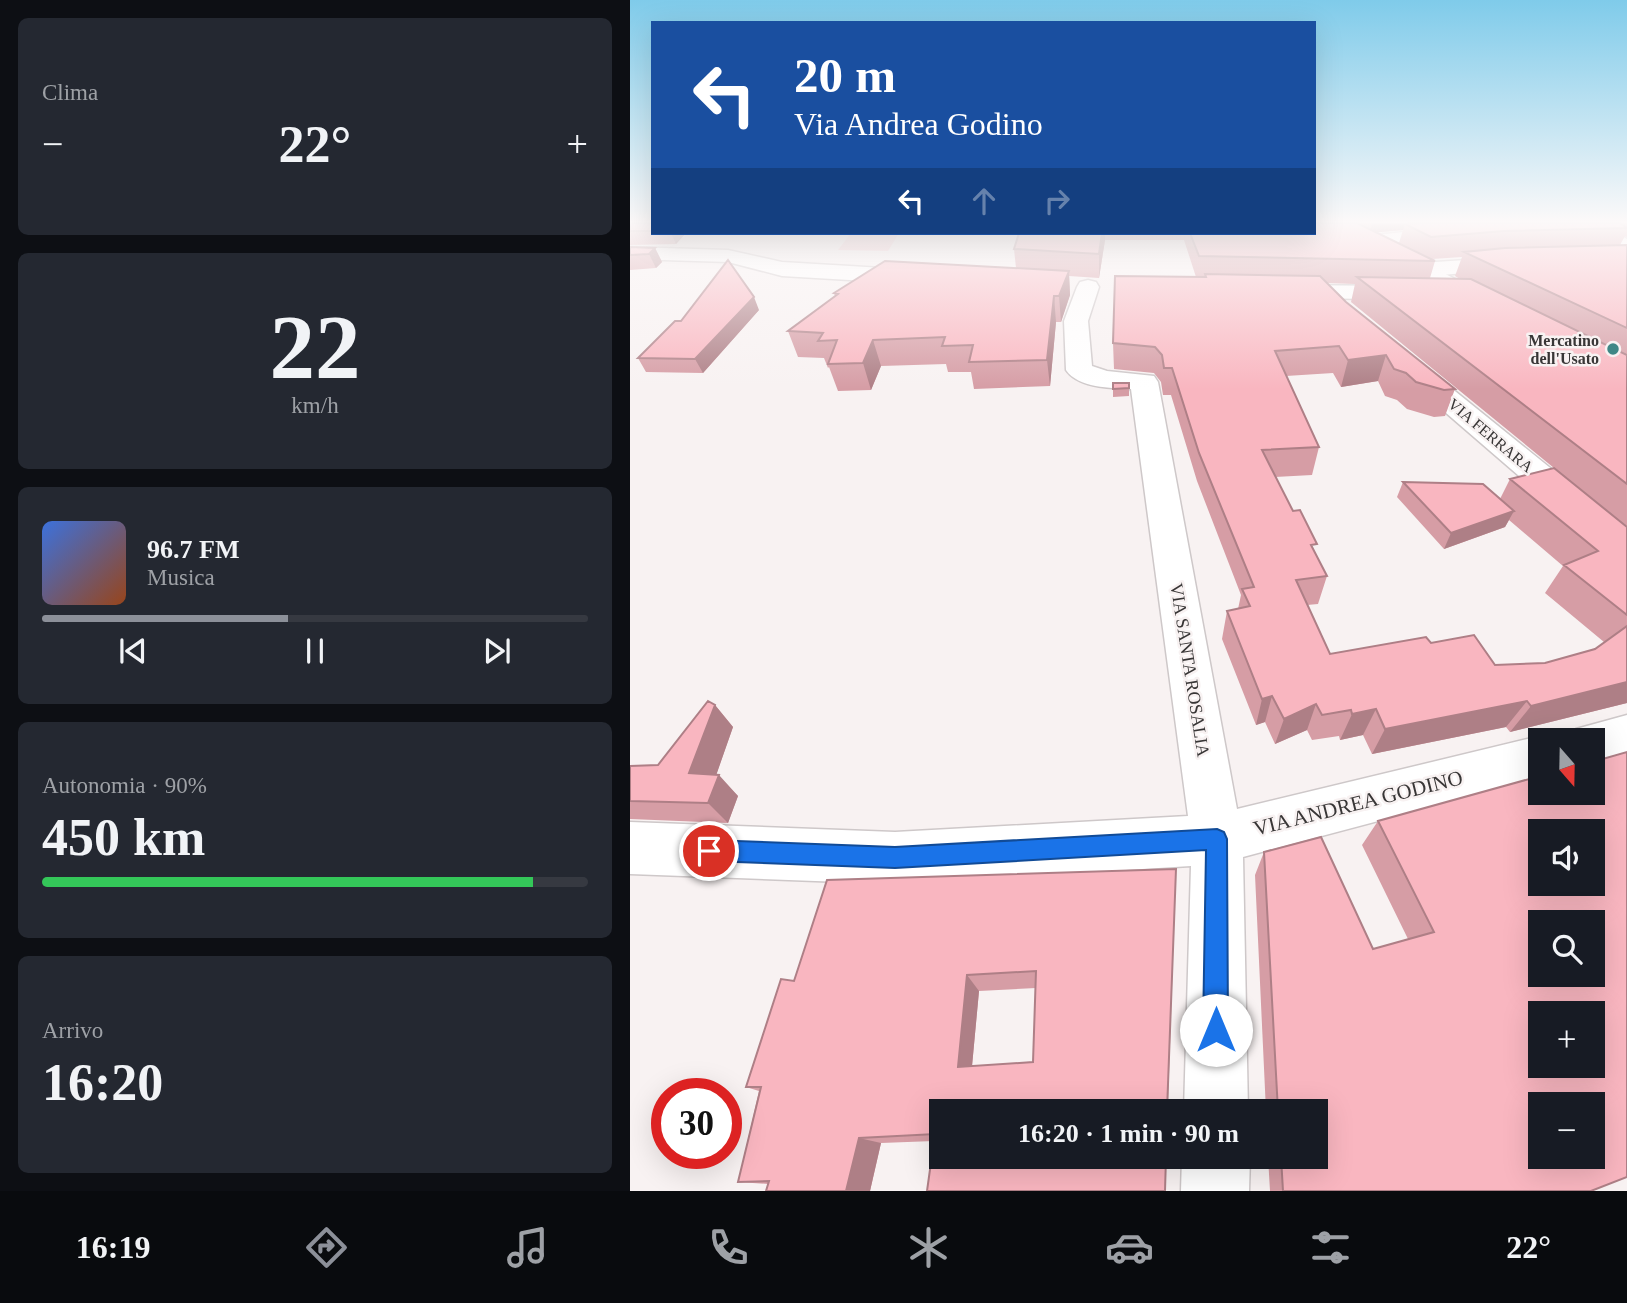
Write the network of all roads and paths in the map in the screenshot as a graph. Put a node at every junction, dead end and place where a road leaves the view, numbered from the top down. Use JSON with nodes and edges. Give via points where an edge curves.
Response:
{"nodes":[{"id":1,"x":937,"y":279,"type":"edge"},
{"id":2,"x":944,"y":279,"type":"edge"},
{"id":3,"x":1436,"y":279,"type":"edge"},
{"id":4,"x":1088,"y":287,"type":"dead end"},
{"id":5,"x":1259,"y":292,"type":"edge"},
{"id":6,"x":1324,"y":293,"type":"junction"},
{"id":7,"x":1466,"y":294,"type":"junction"},
{"id":8,"x":1503,"y":313,"type":"edge"},
{"id":9,"x":1351,"y":320,"type":"edge"},
{"id":10,"x":1390,"y":351,"type":"edge"},
{"id":11,"x":1627,"y":549,"type":"edge"},
{"id":12,"x":1627,"y":735,"type":"edge"},
{"id":13,"x":1605,"y":741,"type":"edge"},
{"id":14,"x":1528,"y":760,"type":"edge"},
{"id":15,"x":1217,"y":839,"type":"junction"},
{"id":16,"x":630,"y":848,"type":"edge"},
{"id":17,"x":1216,"y":1099,"type":"edge"},
{"id":18,"x":1216,"y":1169,"type":"edge"},
{"id":19,"x":1216,"y":1191,"type":"edge"}],
"edges":[{"from":1,"to":2,"type":"street"},
{"from":3,"to":7,"type":"street"},
{"from":4,"to":15,"type":"street","name":"VIA SANTA ROSALIA","via":[[1076,321],[1079,370],[1103,379],[1144,382]]},
{"from":5,"to":6,"type":"street"},
{"from":6,"to":7,"type":"street"},
{"from":6,"to":9,"type":"street"},
{"from":7,"to":8,"type":"street"},
{"from":10,"to":11,"type":"street","name":"VIA FERRARA"},
{"from":12,"to":13,"type":"street"},
{"from":14,"to":15,"type":"street","name":"VIA ANDREA GODINO"},
{"from":15,"to":16,"type":"street","name":"VIA ANDREA GODINO","via":[[895,858]]},
{"from":15,"to":17,"type":"street","name":"VIA SANTA ROSALIA"},
{"from":18,"to":19,"type":"street"}]}
